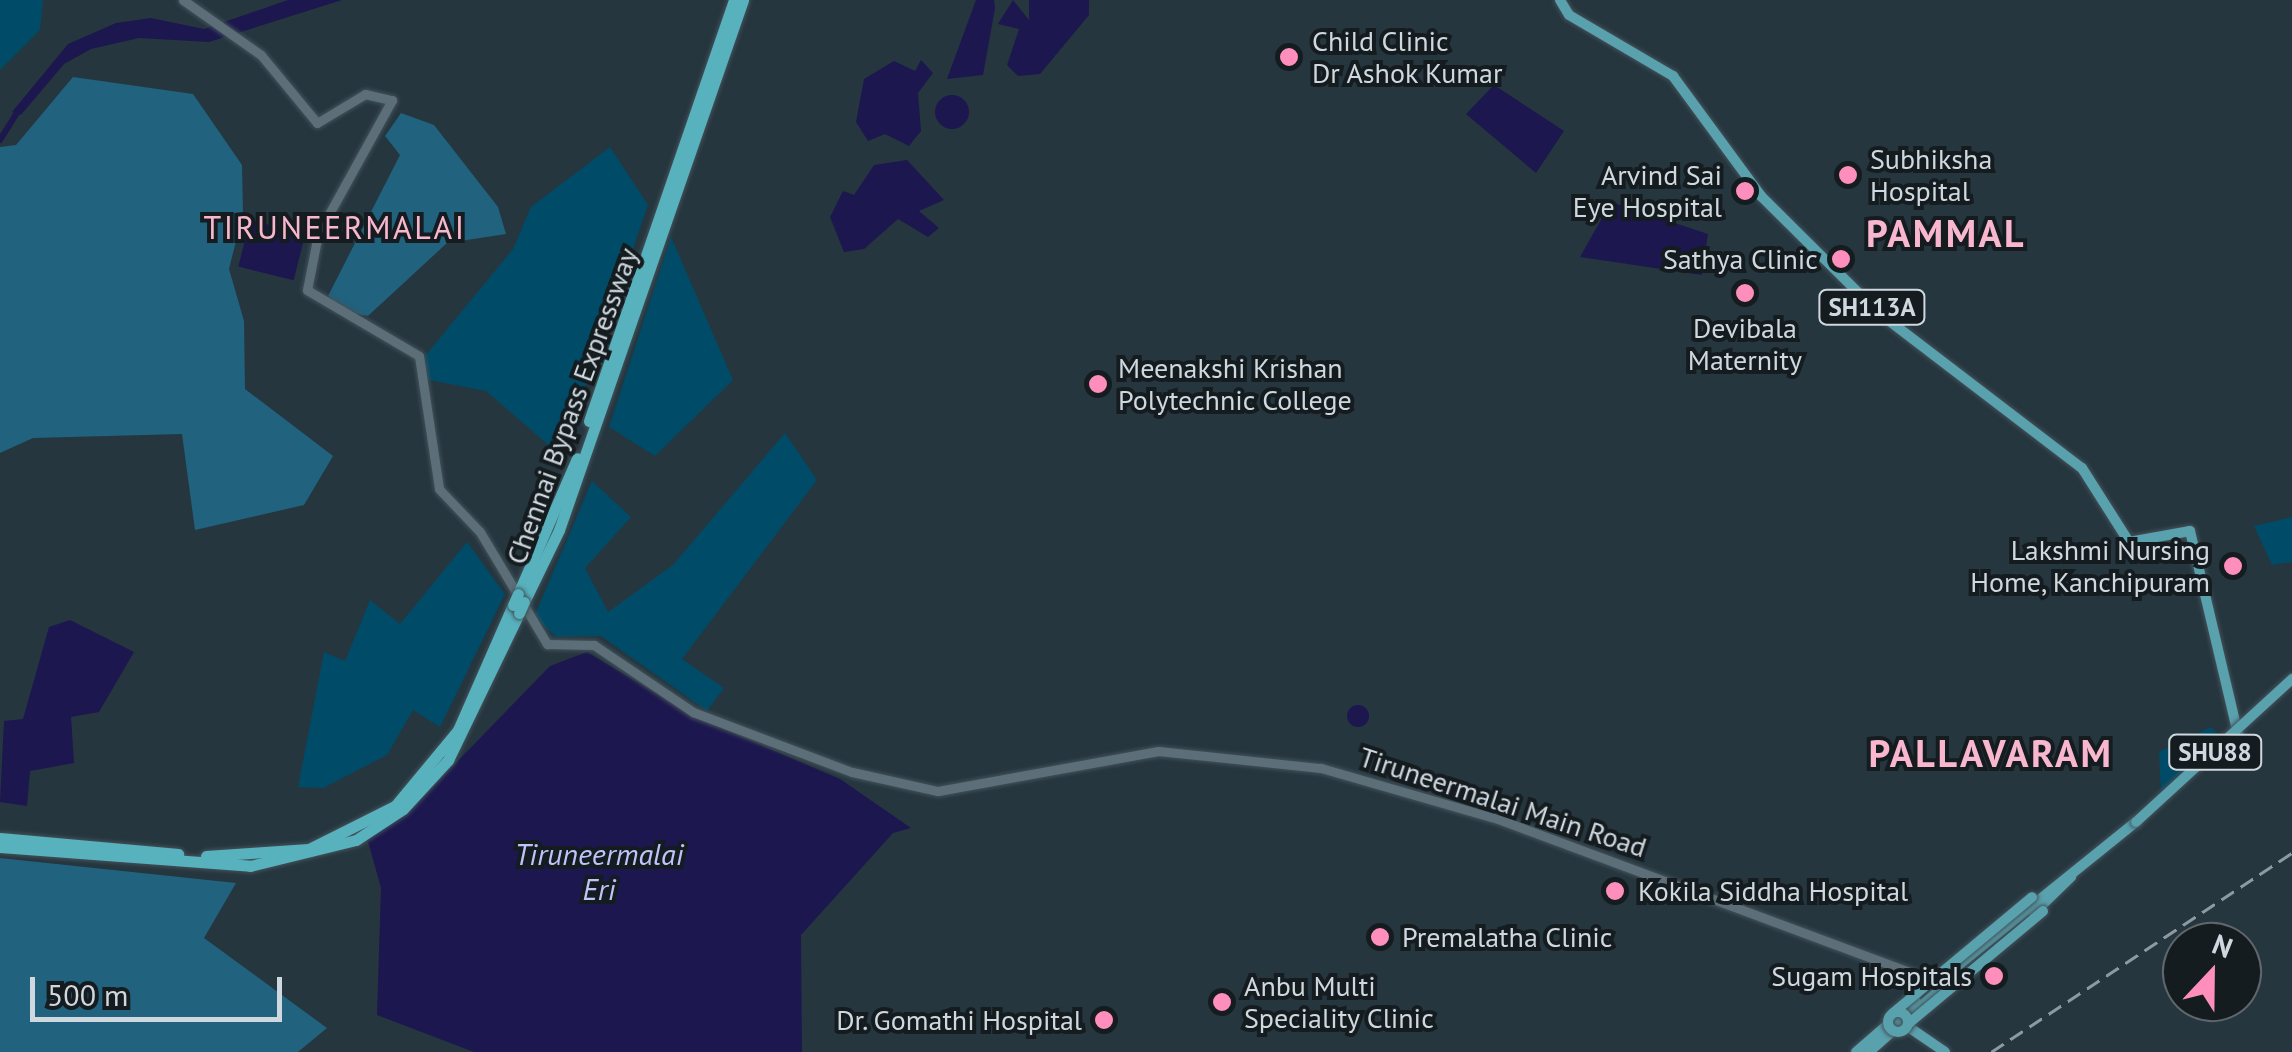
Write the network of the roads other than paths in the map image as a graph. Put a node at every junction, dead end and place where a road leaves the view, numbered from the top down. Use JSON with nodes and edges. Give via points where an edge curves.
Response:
{"nodes":[{"id":1,"x":182,"y":0,"type":"edge"},
{"id":2,"x":734,"y":0,"type":"edge"},
{"id":3,"x":744,"y":0,"type":"edge"},
{"id":4,"x":1560,"y":0,"type":"edge"},
{"id":5,"x":1552,"y":12,"type":"dead end"},
{"id":6,"x":711,"y":82,"type":"junction"},
{"id":7,"x":517,"y":601,"type":"junction"},
{"id":8,"x":2292,"y":681,"type":"edge"},
{"id":9,"x":2237,"y":733,"type":"dead end"},
{"id":10,"x":2133,"y":826,"type":"junction"},
{"id":11,"x":0,"y":838,"type":"edge"},
{"id":12,"x":0,"y":848,"type":"edge"},
{"id":13,"x":258,"y":861,"type":"junction"},
{"id":14,"x":2050,"y":895,"type":"junction"},
{"id":15,"x":1867,"y":955,"type":"junction"},
{"id":16,"x":1948,"y":973,"type":"junction"},
{"id":17,"x":1939,"y":991,"type":"junction"},
{"id":18,"x":1890,"y":1016,"type":"junction"},
{"id":19,"x":1903,"y":1028,"type":"junction"},
{"id":20,"x":1852,"y":1052,"type":"edge"},
{"id":21,"x":1872,"y":1052,"type":"edge"},
{"id":22,"x":1937,"y":1052,"type":"edge"},
{"id":23,"x":1945,"y":1052,"type":"edge"}],
"edges":[{"from":1,"to":7,"type":"main road","name":"Tiruneermalai Main Road","via":[[241,39],[317,123],[365,94],[392,100],[313,249],[307,290],[419,356],[439,489],[480,532]]},
{"from":2,"to":6,"type":"highway","name":"Chennai Bypass Expressway"},
{"from":3,"to":6,"type":"highway","name":"Chennai Bypass Expressway"},
{"from":4,"to":5,"type":"main road"},
{"from":4,"to":9,"type":"main road","number":"SH113A","via":[[1569,15],[1663,69],[1752,186],[1880,314],[2020,413],[2095,484],[2129,542],[2190,531]]},
{"from":6,"to":7,"type":"highway","name":"Chennai Bypass Expressway","via":[[559,530]]},
{"from":7,"to":13,"type":"highway","name":"Chennai Bypass Expressway","via":[[464,735],[412,802],[348,843]]},
{"from":7,"to":15,"type":"main road","name":"Tiruneermalai Main Road","via":[[546,640],[600,642],[709,717],[852,772],[938,791],[1158,751],[1321,768],[1498,819]]},
{"from":8,"to":10,"type":"main road","number":"SHU88","bridge":true},
{"from":10,"to":14,"type":"main road","number":"SHU88"},
{"from":10,"to":14,"type":"main road","number":"SHU88"},
{"from":11,"to":13,"type":"highway","name":"Chennai Bypass Expressway"},
{"from":12,"to":13,"type":"highway","name":"Chennai Bypass Expressway"},
{"from":14,"to":16,"type":"main road","number":"SHU88"},
{"from":14,"to":17,"type":"main road","number":"SHU88","via":[[1984,959]]},
{"from":14,"to":18,"type":"main road","bridge":true,"via":[[2032,897]]},
{"from":14,"to":19,"type":"main road","bridge":true,"via":[[2043,911]]},
{"from":15,"to":16,"type":"main road","name":"Tiruneermalai Main Road","via":[[1924,978]]},
{"from":15,"to":17,"type":"main road","name":"Tiruneermalai Main Road"},
{"from":16,"to":17,"type":"main road","number":"SHU88"},
{"from":17,"to":20,"type":"main road","number":"SHU88"},
{"from":17,"to":21,"type":"main road","number":"SHU88"},
{"from":18,"to":19,"type":"main road","bridge":true},
{"from":18,"to":19,"type":"main road","bridge":true},
{"from":18,"to":20,"type":"main road"},
{"from":19,"to":21,"type":"main road"},
{"from":19,"to":22,"type":"main road"},
{"from":19,"to":23,"type":"main road"}]}
